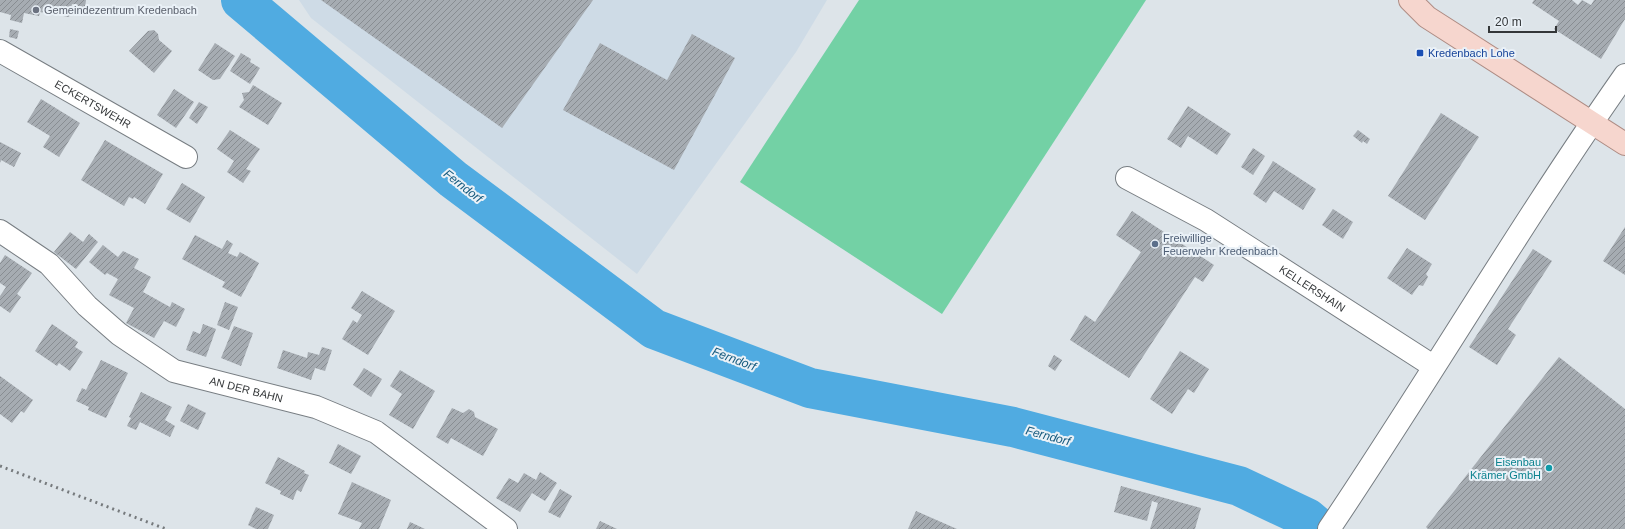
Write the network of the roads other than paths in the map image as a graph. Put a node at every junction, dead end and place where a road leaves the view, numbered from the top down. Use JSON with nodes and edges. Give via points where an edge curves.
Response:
{"nodes":[{"id":1,"x":1410,"y":0,"type":"edge"},
{"id":2,"x":0,"y":51,"type":"edge"},
{"id":3,"x":1625,"y":75,"type":"edge"},
{"id":4,"x":1592,"y":122,"type":"junction"},
{"id":5,"x":1625,"y":144,"type":"edge"},
{"id":6,"x":186,"y":157,"type":"dead end"},
{"id":7,"x":1127,"y":178,"type":"dead end"},
{"id":8,"x":0,"y":231,"type":"edge"},
{"id":9,"x":1433,"y":366,"type":"junction"},
{"id":10,"x":1334,"y":520,"type":"edge"},
{"id":11,"x":506,"y":529,"type":"edge"}],
"edges":[{"from":1,"to":4,"type":"main road","via":[[1427,16]]},
{"from":2,"to":6,"type":"street","name":"ECKERTSWEHR"},
{"from":3,"to":4,"type":"street"},
{"from":4,"to":5,"type":"main road"},
{"from":4,"to":9,"type":"street"},
{"from":7,"to":9,"type":"street","name":"KELLERSHAIN","via":[[1206,220]]},
{"from":8,"to":11,"type":"street","name":"AN DER BAHN","via":[[49,264],[87,306],[119,334],[174,371],[316,407],[376,432]]},
{"from":9,"to":10,"type":"street"}]}
